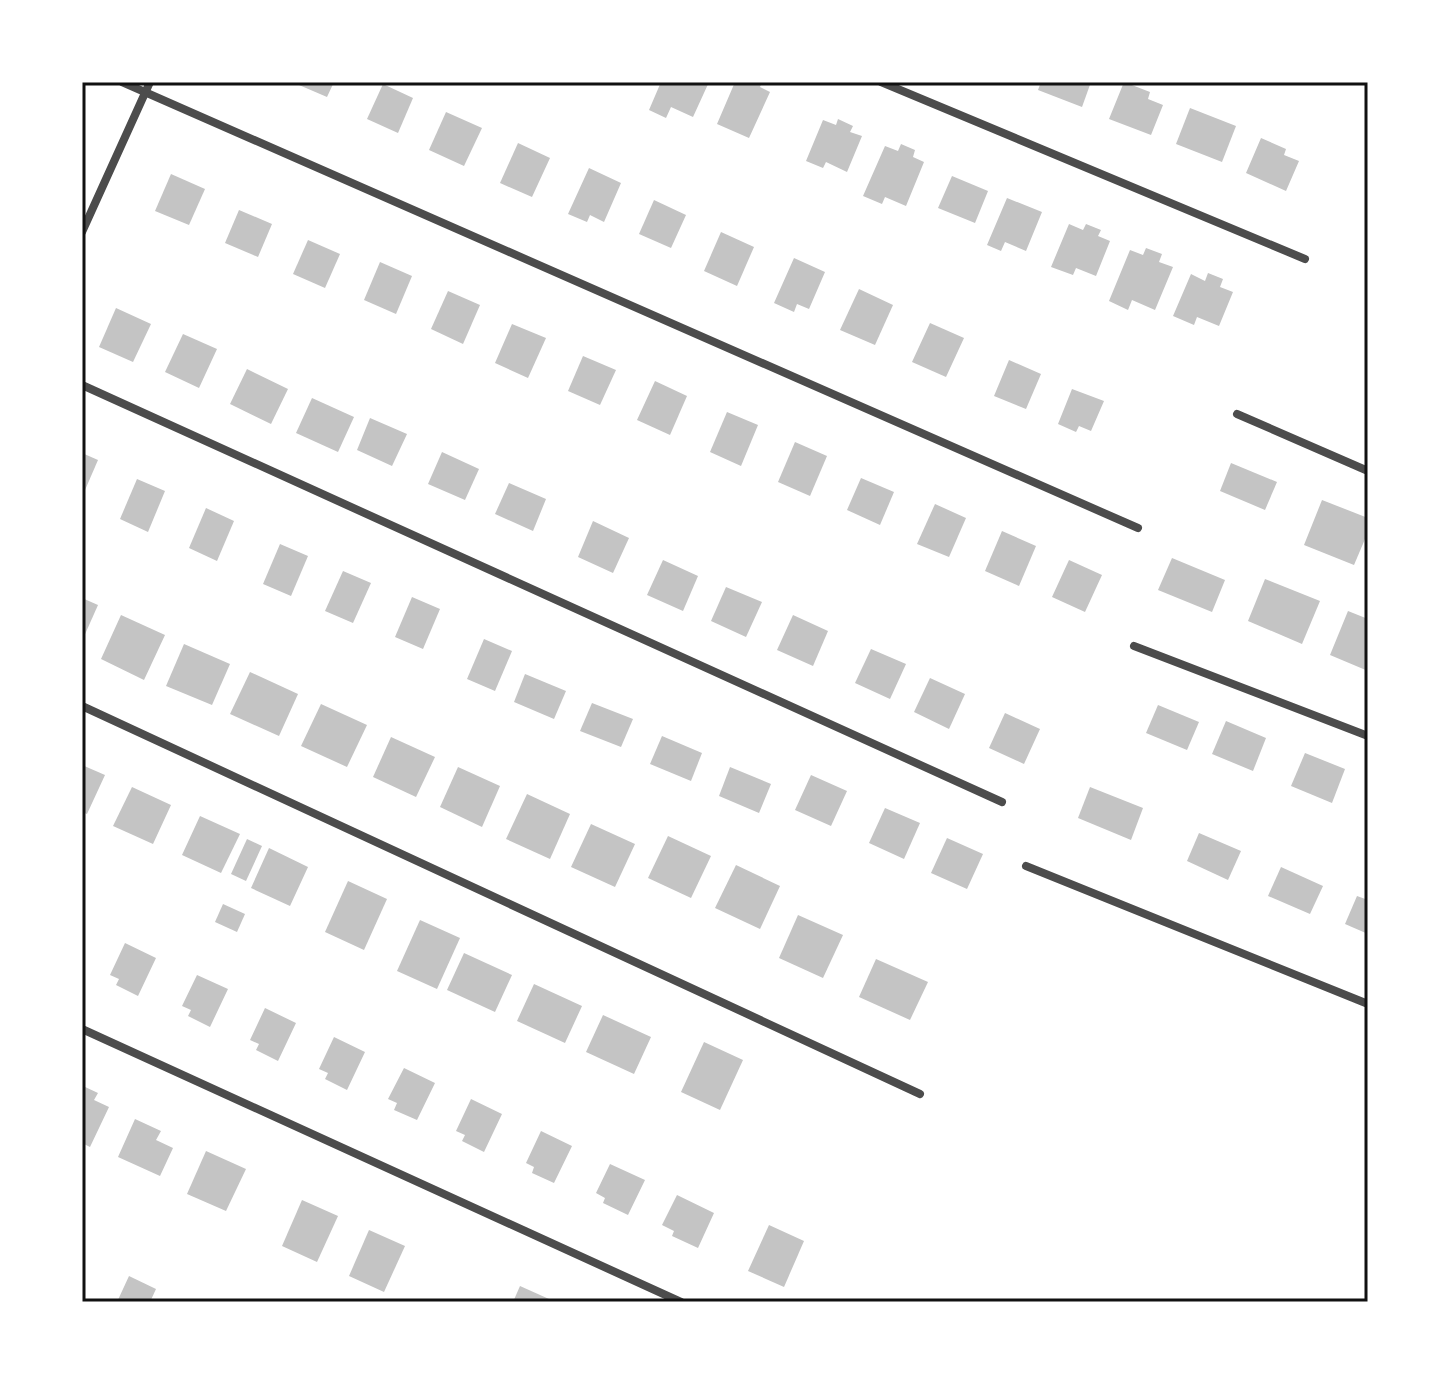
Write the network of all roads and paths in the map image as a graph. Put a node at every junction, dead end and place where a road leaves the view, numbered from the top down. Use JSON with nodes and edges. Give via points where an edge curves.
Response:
{"nodes":[{"id":1,"x":122,"y":82,"type":"edge"},
{"id":2,"x":150,"y":82,"type":"edge"},
{"id":3,"x":881,"y":82,"type":"edge"},
{"id":4,"x":145,"y":92,"type":"junction"},
{"id":5,"x":82,"y":232,"type":"edge"},
{"id":6,"x":1305,"y":259,"type":"dead end"},
{"id":7,"x":82,"y":385,"type":"edge"},
{"id":8,"x":1237,"y":414,"type":"dead end"},
{"id":9,"x":1368,"y":471,"type":"edge"},
{"id":10,"x":1138,"y":528,"type":"dead end"},
{"id":11,"x":1134,"y":646,"type":"dead end"},
{"id":12,"x":82,"y":706,"type":"edge"},
{"id":13,"x":1368,"y":736,"type":"edge"},
{"id":14,"x":1002,"y":802,"type":"dead end"},
{"id":15,"x":1026,"y":866,"type":"dead end"},
{"id":16,"x":1368,"y":1004,"type":"edge"},
{"id":17,"x":82,"y":1029,"type":"edge"},
{"id":18,"x":920,"y":1094,"type":"dead end"},
{"id":19,"x":681,"y":1302,"type":"edge"}],
"edges":[{"from":1,"to":4,"type":"street"},
{"from":2,"to":4,"type":"street"},
{"from":3,"to":6,"type":"street"},
{"from":4,"to":5,"type":"street"},
{"from":4,"to":10,"type":"street"},
{"from":7,"to":14,"type":"street"},
{"from":8,"to":9,"type":"street"},
{"from":11,"to":13,"type":"street"},
{"from":12,"to":18,"type":"street"},
{"from":15,"to":16,"type":"street"},
{"from":17,"to":19,"type":"street"}]}
